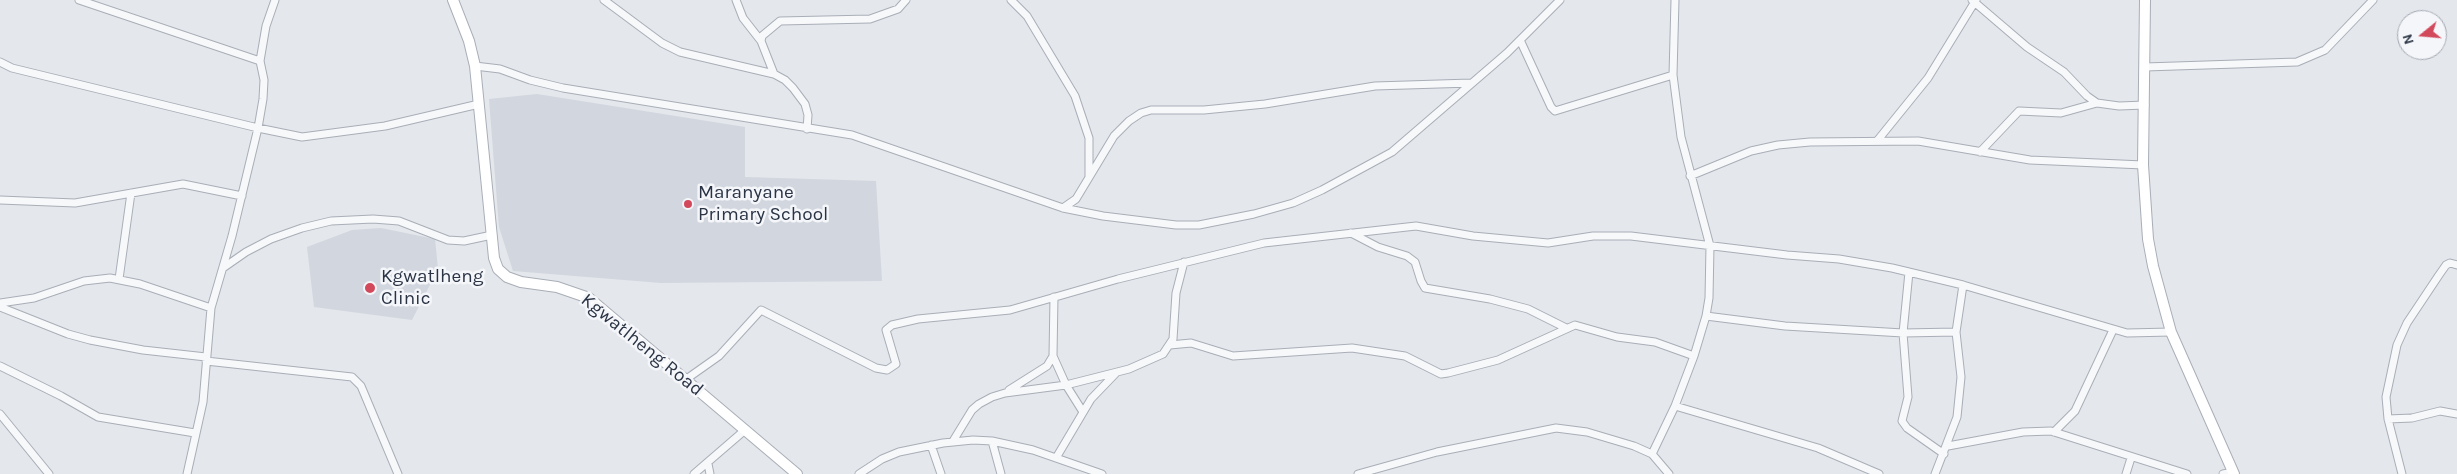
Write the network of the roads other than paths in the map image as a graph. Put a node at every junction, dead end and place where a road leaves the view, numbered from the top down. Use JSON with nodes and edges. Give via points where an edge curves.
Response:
{"nodes":[{"id":1,"x":79,"y":0,"type":"edge"},
{"id":2,"x":275,"y":0,"type":"edge"},
{"id":3,"x":453,"y":0,"type":"edge"},
{"id":4,"x":604,"y":0,"type":"edge"},
{"id":5,"x":736,"y":0,"type":"edge"},
{"id":6,"x":906,"y":0,"type":"edge"},
{"id":7,"x":1010,"y":0,"type":"edge"},
{"id":8,"x":1560,"y":0,"type":"edge"},
{"id":9,"x":1675,"y":0,"type":"edge"},
{"id":10,"x":2146,"y":0,"type":"edge"},
{"id":11,"x":2373,"y":0,"type":"edge"},
{"id":12,"x":1974,"y":1,"type":"edge"},
{"id":13,"x":1520,"y":40,"type":"junction"},
{"id":14,"x":760,"y":41,"type":"junction"},
{"id":15,"x":260,"y":61,"type":"junction"},
{"id":16,"x":0,"y":62,"type":"edge"},
{"id":17,"x":475,"y":66,"type":"junction"},
{"id":18,"x":2145,"y":67,"type":"junction"},
{"id":19,"x":774,"y":74,"type":"junction"},
{"id":20,"x":1673,"y":75,"type":"junction"},
{"id":21,"x":1472,"y":83,"type":"junction"},
{"id":22,"x":2097,"y":103,"type":"junction"},
{"id":23,"x":479,"y":104,"type":"junction"},
{"id":24,"x":2145,"y":105,"type":"junction"},
{"id":25,"x":258,"y":128,"type":"junction"},
{"id":26,"x":807,"y":129,"type":"junction"},
{"id":27,"x":1877,"y":141,"type":"junction"},
{"id":28,"x":1980,"y":152,"type":"junction"},
{"id":29,"x":2143,"y":165,"type":"junction"},
{"id":30,"x":1690,"y":176,"type":"junction"},
{"id":31,"x":1089,"y":178,"type":"junction"},
{"id":32,"x":131,"y":193,"type":"junction"},
{"id":33,"x":242,"y":196,"type":"junction"},
{"id":34,"x":0,"y":200,"type":"edge"},
{"id":35,"x":1063,"y":208,"type":"junction"},
{"id":36,"x":1351,"y":233,"type":"junction"},
{"id":37,"x":492,"y":235,"type":"junction"},
{"id":38,"x":1710,"y":246,"type":"junction"},
{"id":39,"x":1184,"y":262,"type":"junction"},
{"id":40,"x":2457,"y":265,"type":"edge"},
{"id":41,"x":223,"y":268,"type":"junction"},
{"id":42,"x":1909,"y":272,"type":"junction"},
{"id":43,"x":118,"y":279,"type":"junction"},
{"id":44,"x":1963,"y":285,"type":"junction"},
{"id":45,"x":1054,"y":297,"type":"junction"},
{"id":46,"x":0,"y":305,"type":"edge"},
{"id":47,"x":211,"y":308,"type":"junction"},
{"id":48,"x":1706,"y":316,"type":"junction"},
{"id":49,"x":1566,"y":328,"type":"junction"},
{"id":50,"x":2113,"y":330,"type":"junction"},
{"id":51,"x":1956,"y":332,"type":"junction"},
{"id":52,"x":2171,"y":332,"type":"junction"},
{"id":53,"x":1903,"y":333,"type":"junction"},
{"id":54,"x":1170,"y":345,"type":"junction"},
{"id":55,"x":1053,"y":356,"type":"junction"},
{"id":56,"x":1694,"y":356,"type":"junction"},
{"id":57,"x":206,"y":358,"type":"junction"},
{"id":58,"x":0,"y":366,"type":"edge"},
{"id":59,"x":1117,"y":372,"type":"junction"},
{"id":60,"x":685,"y":380,"type":"junction"},
{"id":61,"x":1066,"y":385,"type":"junction"},
{"id":62,"x":1005,"y":392,"type":"junction"},
{"id":63,"x":1675,"y":406,"type":"junction"},
{"id":64,"x":1083,"y":412,"type":"junction"},
{"id":65,"x":0,"y":414,"type":"edge"},
{"id":66,"x":2457,"y":414,"type":"edge"},
{"id":67,"x":2388,"y":419,"type":"junction"},
{"id":68,"x":745,"y":430,"type":"junction"},
{"id":69,"x":2054,"y":432,"type":"junction"},
{"id":70,"x":195,"y":433,"type":"junction"},
{"id":71,"x":953,"y":441,"type":"junction"},
{"id":72,"x":992,"y":441,"type":"junction"},
{"id":73,"x":932,"y":445,"type":"junction"},
{"id":74,"x":1948,"y":446,"type":"junction"},
{"id":75,"x":1652,"y":454,"type":"junction"},
{"id":76,"x":1944,"y":454,"type":"junction"},
{"id":77,"x":1056,"y":458,"type":"junction"},
{"id":78,"x":2131,"y":458,"type":"junction"},
{"id":79,"x":708,"y":464,"type":"junction"},
{"id":80,"x":1668,"y":473,"type":"edge"},
{"id":81,"x":2230,"y":473,"type":"edge"},
{"id":82,"x":49,"y":474,"type":"edge"},
{"id":83,"x":187,"y":474,"type":"edge"},
{"id":84,"x":398,"y":474,"type":"edge"},
{"id":85,"x":694,"y":474,"type":"edge"},
{"id":86,"x":710,"y":474,"type":"edge"},
{"id":87,"x":797,"y":474,"type":"edge"},
{"id":88,"x":859,"y":474,"type":"edge"},
{"id":89,"x":941,"y":474,"type":"edge"},
{"id":90,"x":1001,"y":474,"type":"edge"},
{"id":91,"x":1102,"y":474,"type":"edge"},
{"id":92,"x":1358,"y":474,"type":"edge"},
{"id":93,"x":1879,"y":474,"type":"edge"},
{"id":94,"x":1935,"y":474,"type":"edge"},
{"id":95,"x":2126,"y":474,"type":"edge"},
{"id":96,"x":2187,"y":474,"type":"edge"},
{"id":97,"x":2402,"y":474,"type":"edge"}],
"edges":[{"from":1,"to":15,"type":"street"},
{"from":2,"to":15,"type":"street","via":[[266,26]]},
{"from":3,"to":17,"type":"street","name":"Kgwatlheng Road","via":[[470,41]]},
{"from":4,"to":19,"type":"street","via":[[657,40],[680,52]]},
{"from":5,"to":14,"type":"street","via":[[743,18]]},
{"from":6,"to":14,"type":"street","via":[[898,9],[870,19],[784,20]]},
{"from":7,"to":31,"type":"street","via":[[1038,32],[1075,96],[1089,138]]},
{"from":8,"to":13,"type":"street"},
{"from":9,"to":20,"type":"street"},
{"from":10,"to":18,"type":"street"},
{"from":11,"to":18,"type":"street","via":[[2325,50],[2297,62]]},
{"from":12,"to":22,"type":"street","via":[[2027,47],[2064,72]]},
{"from":12,"to":27,"type":"street","via":[[1928,78]]},
{"from":13,"to":20,"type":"street","via":[[1555,111]]},
{"from":13,"to":21,"type":"street"},
{"from":14,"to":19,"type":"street"},
{"from":15,"to":25,"type":"street","via":[[263,89]]},
{"from":16,"to":25,"type":"street","via":[[12,68]]},
{"from":17,"to":23,"type":"street","name":"Kgwatlheng Road"},
{"from":17,"to":26,"type":"street","via":[[500,69],[563,88]]},
{"from":18,"to":24,"type":"street"},
{"from":19,"to":26,"type":"street","via":[[794,88],[805,104]]},
{"from":20,"to":30,"type":"street"},
{"from":21,"to":31,"type":"street","via":[[1375,86],[1266,104],[1204,110],[1151,110],[1129,121],[1114,136]]},
{"from":21,"to":35,"type":"street","via":[[1392,152],[1293,203],[1199,225],[1103,216]]},
{"from":22,"to":24,"type":"street"},
{"from":22,"to":28,"type":"street","via":[[2061,113],[2019,111]]},
{"from":23,"to":25,"type":"street","via":[[425,118],[324,136],[302,137]]},
{"from":23,"to":37,"type":"street","name":"Kgwatlheng Road"},
{"from":24,"to":29,"type":"street"},
{"from":25,"to":33,"type":"street"},
{"from":26,"to":35,"type":"street","via":[[857,137]]},
{"from":27,"to":28,"type":"street","via":[[1918,141]]},
{"from":27,"to":30,"type":"street","via":[[1778,145]]},
{"from":28,"to":29,"type":"street","via":[[2052,162]]},
{"from":29,"to":52,"type":"street","via":[[2148,239]]},
{"from":30,"to":38,"type":"street"},
{"from":31,"to":35,"type":"street","via":[[1076,199]]},
{"from":32,"to":33,"type":"street","via":[[183,184]]},
{"from":32,"to":34,"type":"street","via":[[75,203]]},
{"from":32,"to":43,"type":"street"},
{"from":33,"to":41,"type":"street"},
{"from":36,"to":38,"type":"street","via":[[1416,226],[1473,236],[1548,243],[1593,236],[1630,236]]},
{"from":36,"to":39,"type":"street","via":[[1264,243]]},
{"from":36,"to":49,"type":"street","via":[[1378,247],[1407,256],[1415,262],[1425,288],[1528,309]]},
{"from":37,"to":41,"type":"street","via":[[464,241],[448,240],[399,221],[331,221],[271,239]]},
{"from":37,"to":60,"type":"street","name":"Kgwatlheng Road","via":[[496,264],[507,277],[574,291],[588,298]]},
{"from":38,"to":42,"type":"street","via":[[1839,259]]},
{"from":38,"to":48,"type":"street"},
{"from":39,"to":45,"type":"street"},
{"from":39,"to":54,"type":"street","via":[[1176,292],[1174,334]]},
{"from":40,"to":67,"type":"street","via":[[2450,263],[2439,275],[2407,323],[2397,345],[2386,397]]},
{"from":41,"to":47,"type":"street"},
{"from":42,"to":44,"type":"street"},
{"from":42,"to":53,"type":"street"},
{"from":43,"to":46,"type":"street","via":[[84,281],[34,298]]},
{"from":43,"to":47,"type":"street"},
{"from":44,"to":50,"type":"street"},
{"from":44,"to":51,"type":"street"},
{"from":45,"to":55,"type":"street"},
{"from":45,"to":60,"type":"street","via":[[1010,310],[918,319],[888,327],[886,330],[896,364],[887,370],[876,368],[761,310],[719,356]]},
{"from":46,"to":57,"type":"street","via":[[90,340]]},
{"from":47,"to":57,"type":"street"},
{"from":48,"to":53,"type":"street","via":[[1784,326]]},
{"from":48,"to":56,"type":"street"},
{"from":49,"to":54,"type":"street","via":[[1498,360],[1441,374],[1405,356],[1352,348],[1233,356],[1191,342]]},
{"from":49,"to":56,"type":"street","via":[[1582,326],[1617,337],[1655,342]]},
{"from":50,"to":52,"type":"street","via":[[2127,333]]},
{"from":50,"to":69,"type":"street","via":[[2075,411]]},
{"from":51,"to":53,"type":"street"},
{"from":51,"to":74,"type":"street","via":[[1961,377],[1957,417]]},
{"from":52,"to":81,"type":"street"},
{"from":53,"to":76,"type":"street","via":[[1908,397],[1903,424]]},
{"from":54,"to":59,"type":"street","via":[[1158,357]]},
{"from":55,"to":61,"type":"street"},
{"from":55,"to":62,"type":"street","via":[[1047,366]]},
{"from":56,"to":63,"type":"street"},
{"from":57,"to":70,"type":"street","via":[[203,402]]},
{"from":57,"to":84,"type":"street","via":[[352,377],[361,386]]},
{"from":58,"to":70,"type":"street","via":[[98,417]]},
{"from":59,"to":61,"type":"street"},
{"from":59,"to":64,"type":"street"},
{"from":60,"to":68,"type":"street","name":"Kgwatlheng Road"},
{"from":61,"to":62,"type":"street"},
{"from":61,"to":64,"type":"street"},
{"from":62,"to":71,"type":"street","via":[[979,404],[966,418]]},
{"from":63,"to":75,"type":"street"},
{"from":63,"to":93,"type":"street","via":[[1818,448]]},
{"from":64,"to":77,"type":"street"},
{"from":65,"to":82,"type":"street"},
{"from":66,"to":67,"type":"street","via":[[2440,411],[2412,418]]},
{"from":67,"to":97,"type":"street"},
{"from":68,"to":79,"type":"street"},
{"from":68,"to":87,"type":"street","name":"Kgwatlheng Road"},
{"from":69,"to":74,"type":"street","via":[[2023,432]]},
{"from":69,"to":78,"type":"street"},
{"from":70,"to":83,"type":"street"},
{"from":71,"to":72,"type":"street"},
{"from":71,"to":73,"type":"street"},
{"from":72,"to":77,"type":"street"},
{"from":72,"to":90,"type":"street"},
{"from":73,"to":88,"type":"street","via":[[899,452]]},
{"from":73,"to":89,"type":"street"},
{"from":74,"to":76,"type":"street"},
{"from":75,"to":80,"type":"street"},
{"from":75,"to":92,"type":"street","via":[[1587,432],[1556,428],[1437,452]]},
{"from":76,"to":94,"type":"street"},
{"from":77,"to":91,"type":"street"},
{"from":78,"to":95,"type":"street"},
{"from":78,"to":96,"type":"street"},
{"from":79,"to":85,"type":"street"},
{"from":79,"to":86,"type":"street"}]}
